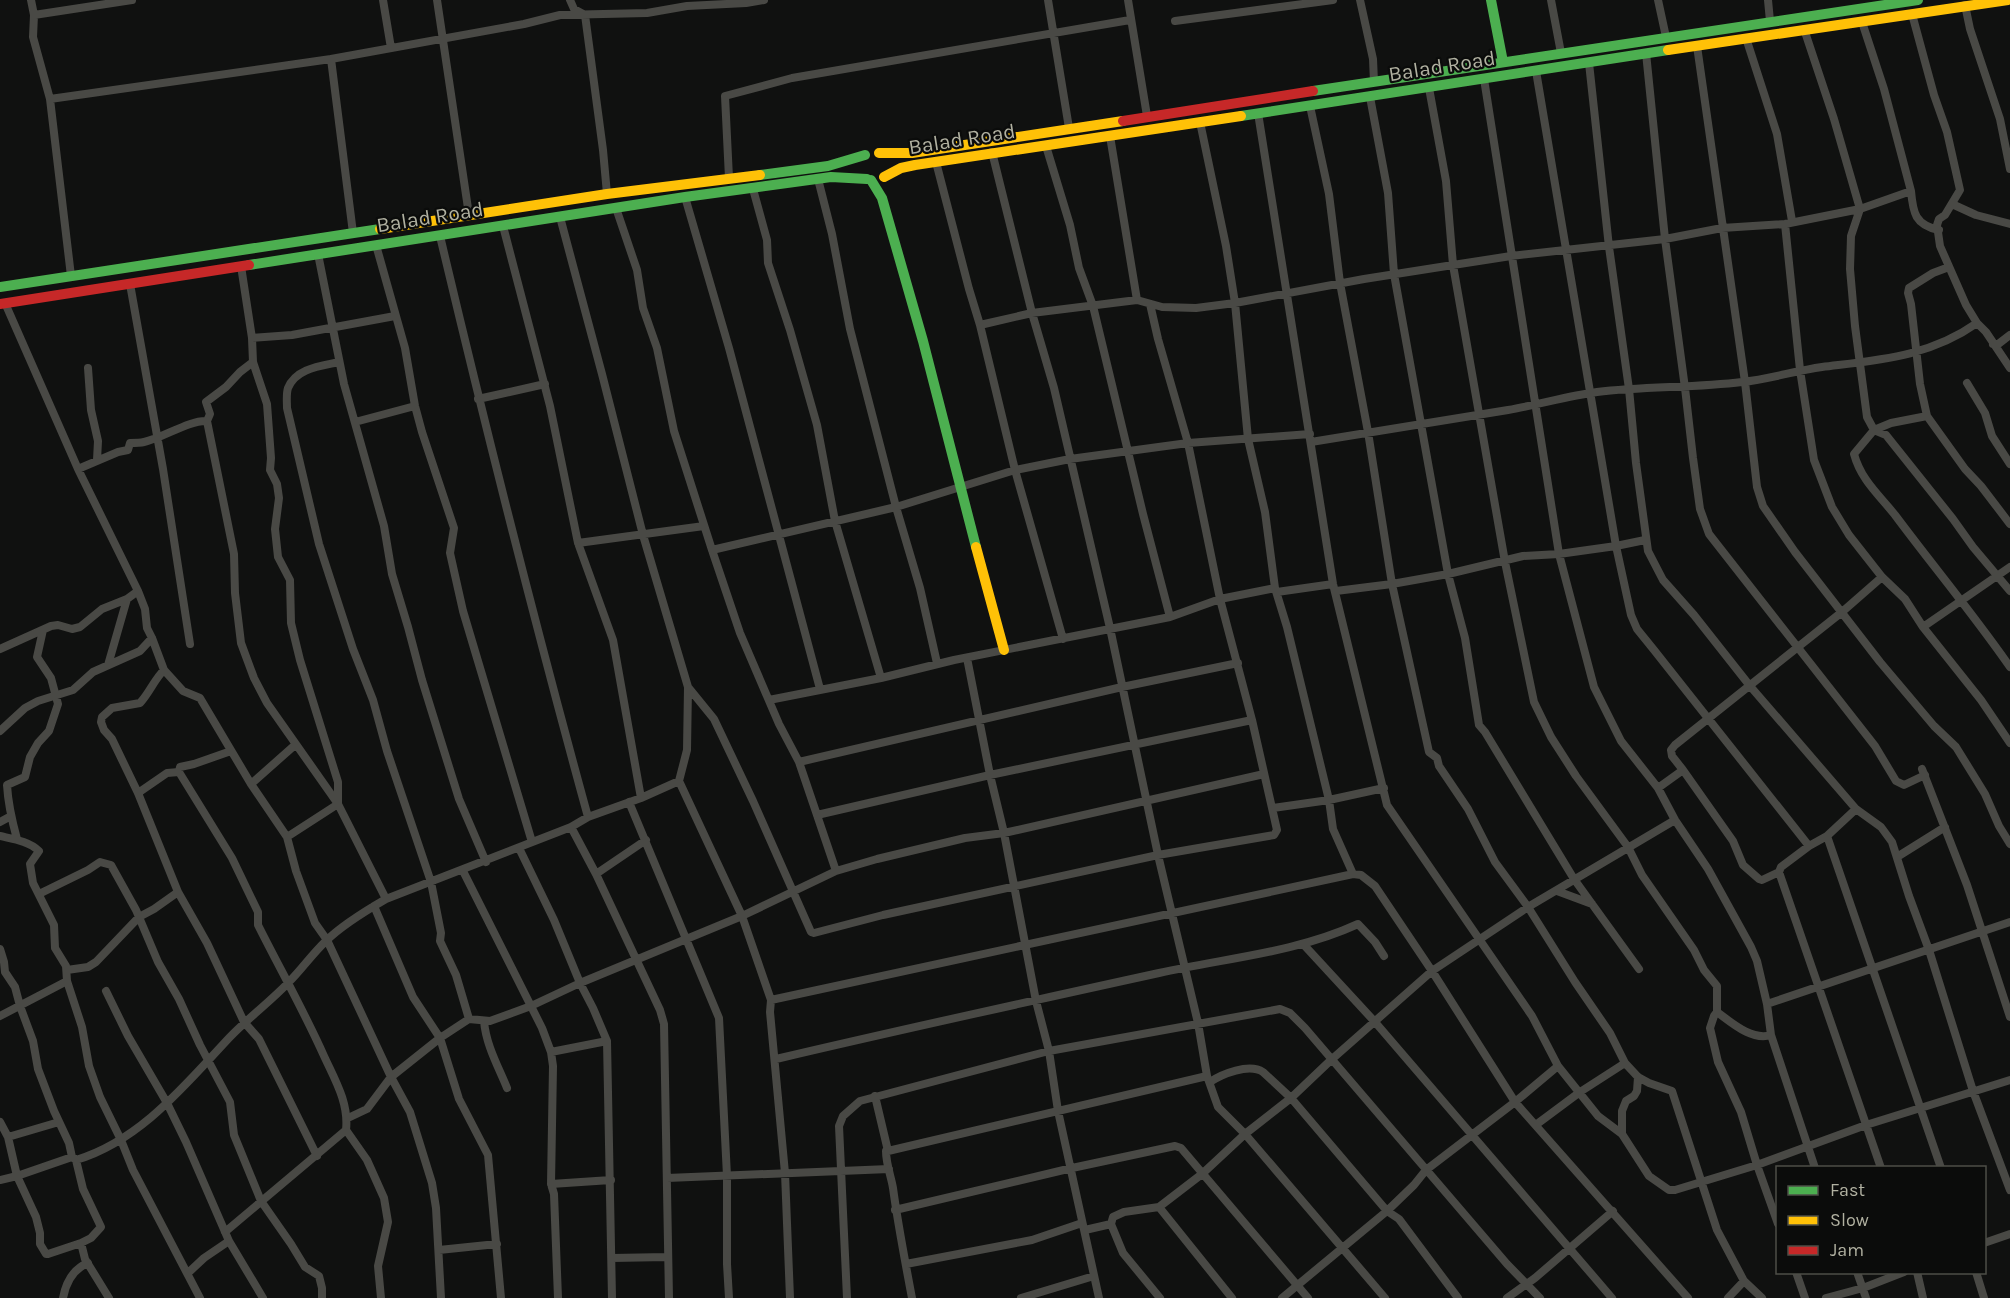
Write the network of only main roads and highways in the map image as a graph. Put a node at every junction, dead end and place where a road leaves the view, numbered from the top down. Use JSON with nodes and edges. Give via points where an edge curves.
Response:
{"nodes":[{"id":1,"x":1491,"y":0,"type":"edge"},
{"id":2,"x":1918,"y":0,"type":"edge"},
{"id":3,"x":2008,"y":0,"type":"edge"},
{"id":4,"x":1503,"y":62,"type":"junction"},
{"id":5,"x":879,"y":153,"type":"junction"},
{"id":6,"x":865,"y":154,"type":"junction"},
{"id":7,"x":876,"y":178,"type":"junction"},
{"id":8,"x":0,"y":287,"type":"edge"},
{"id":9,"x":2,"y":303,"type":"edge"},
{"id":10,"x":1004,"y":650,"type":"road end"}],
"edges":[{"from":1,"to":4,"type":"main road"},
{"from":2,"to":4,"type":"main road","name":"Balad Road"},
{"from":3,"to":7,"type":"main road","name":"Balad Road","via":[[992,152],[901,168]]},
{"from":4,"to":5,"type":"main road","name":"Balad Road","via":[[912,153]]},
{"from":5,"to":6,"type":"main road"},
{"from":5,"to":7,"type":"main road","via":[[884,155],[888,169]]},
{"from":6,"to":7,"type":"main road","via":[[861,172]]},
{"from":6,"to":8,"type":"main road","name":"Balad Road","via":[[828,166],[608,194]]},
{"from":7,"to":9,"type":"main road","name":"Balad Road","via":[[818,179],[685,198]]},
{"from":7,"to":10,"type":"main road"}]}
